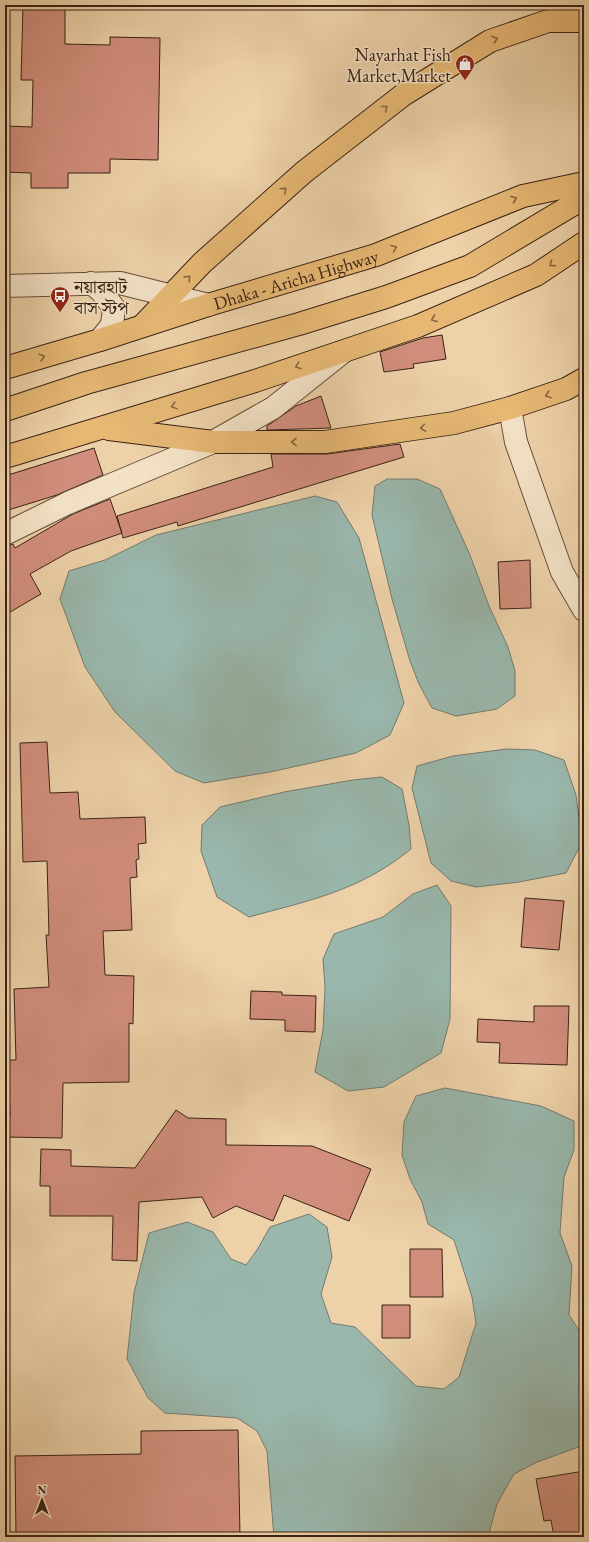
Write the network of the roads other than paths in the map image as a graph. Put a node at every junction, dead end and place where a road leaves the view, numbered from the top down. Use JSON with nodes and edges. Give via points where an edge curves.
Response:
{"nodes":[{"id":1,"x":584,"y":21,"type":"edge"},
{"id":2,"x":584,"y":183,"type":"edge"},
{"id":3,"x":584,"y":198,"type":"edge"},
{"id":4,"x":584,"y":243,"type":"edge"},
{"id":5,"x":91,"y":283,"type":"junction"},
{"id":6,"x":5,"y":286,"type":"edge"},
{"id":7,"x":172,"y":295,"type":"junction"},
{"id":8,"x":208,"y":305,"type":"junction"},
{"id":9,"x":142,"y":326,"type":"junction"},
{"id":10,"x":100,"y":340,"type":"junction"},
{"id":11,"x":348,"y":348,"type":"junction"},
{"id":12,"x":5,"y":368,"type":"edge"},
{"id":13,"x":584,"y":380,"type":"edge"},
{"id":14,"x":510,"y":408,"type":"junction"},
{"id":15,"x":5,"y":410,"type":"edge"},
{"id":16,"x":101,"y":428,"type":"junction"},
{"id":17,"x":213,"y":442,"type":"junction"},
{"id":18,"x":5,"y":458,"type":"edge"},
{"id":19,"x":5,"y":534,"type":"edge"},
{"id":20,"x":584,"y":610,"type":"edge"}],
"edges":[{"from":7,"to":1,"type":"highway","one_way":true,"via":[[202,263],[304,172],[403,95],[490,41],[548,21]]},
{"from":8,"to":2,"type":"highway","name":"Dhaka - Aricha Highway","one_way":true,"via":[[376,255],[523,196]]},
{"from":3,"to":15,"type":"highway","via":[[463,269],[299,324],[86,383]]},
{"from":4,"to":11,"type":"highway","one_way":true,"via":[[536,275],[418,326]]},
{"from":5,"to":6,"type":"street"},
{"from":5,"to":7,"type":"street","via":[[120,283]]},
{"from":5,"to":10,"type":"street","via":[[114,308],[112,325]]},
{"from":7,"to":8,"type":"street"},
{"from":7,"to":9,"type":"highway"},
{"from":8,"to":9,"type":"highway","name":"Dhaka - Aricha Highway"},
{"from":9,"to":10,"type":"highway","name":"Dhaka - Aricha Highway"},
{"from":12,"to":10,"type":"highway","name":"Dhaka - Aricha Highway","one_way":true},
{"from":11,"to":16,"type":"highway","one_way":true},
{"from":11,"to":17,"type":"street","via":[[273,408]]},
{"from":13,"to":14,"type":"highway","one_way":true,"via":[[566,389]]},
{"from":14,"to":17,"type":"highway","one_way":true,"via":[[454,423],[325,442]]},
{"from":14,"to":20,"type":"street","via":[[516,442],[562,572]]},
{"from":16,"to":17,"type":"highway"},
{"from":16,"to":18,"type":"highway"},
{"from":17,"to":19,"type":"street","via":[[68,503]]}]}
